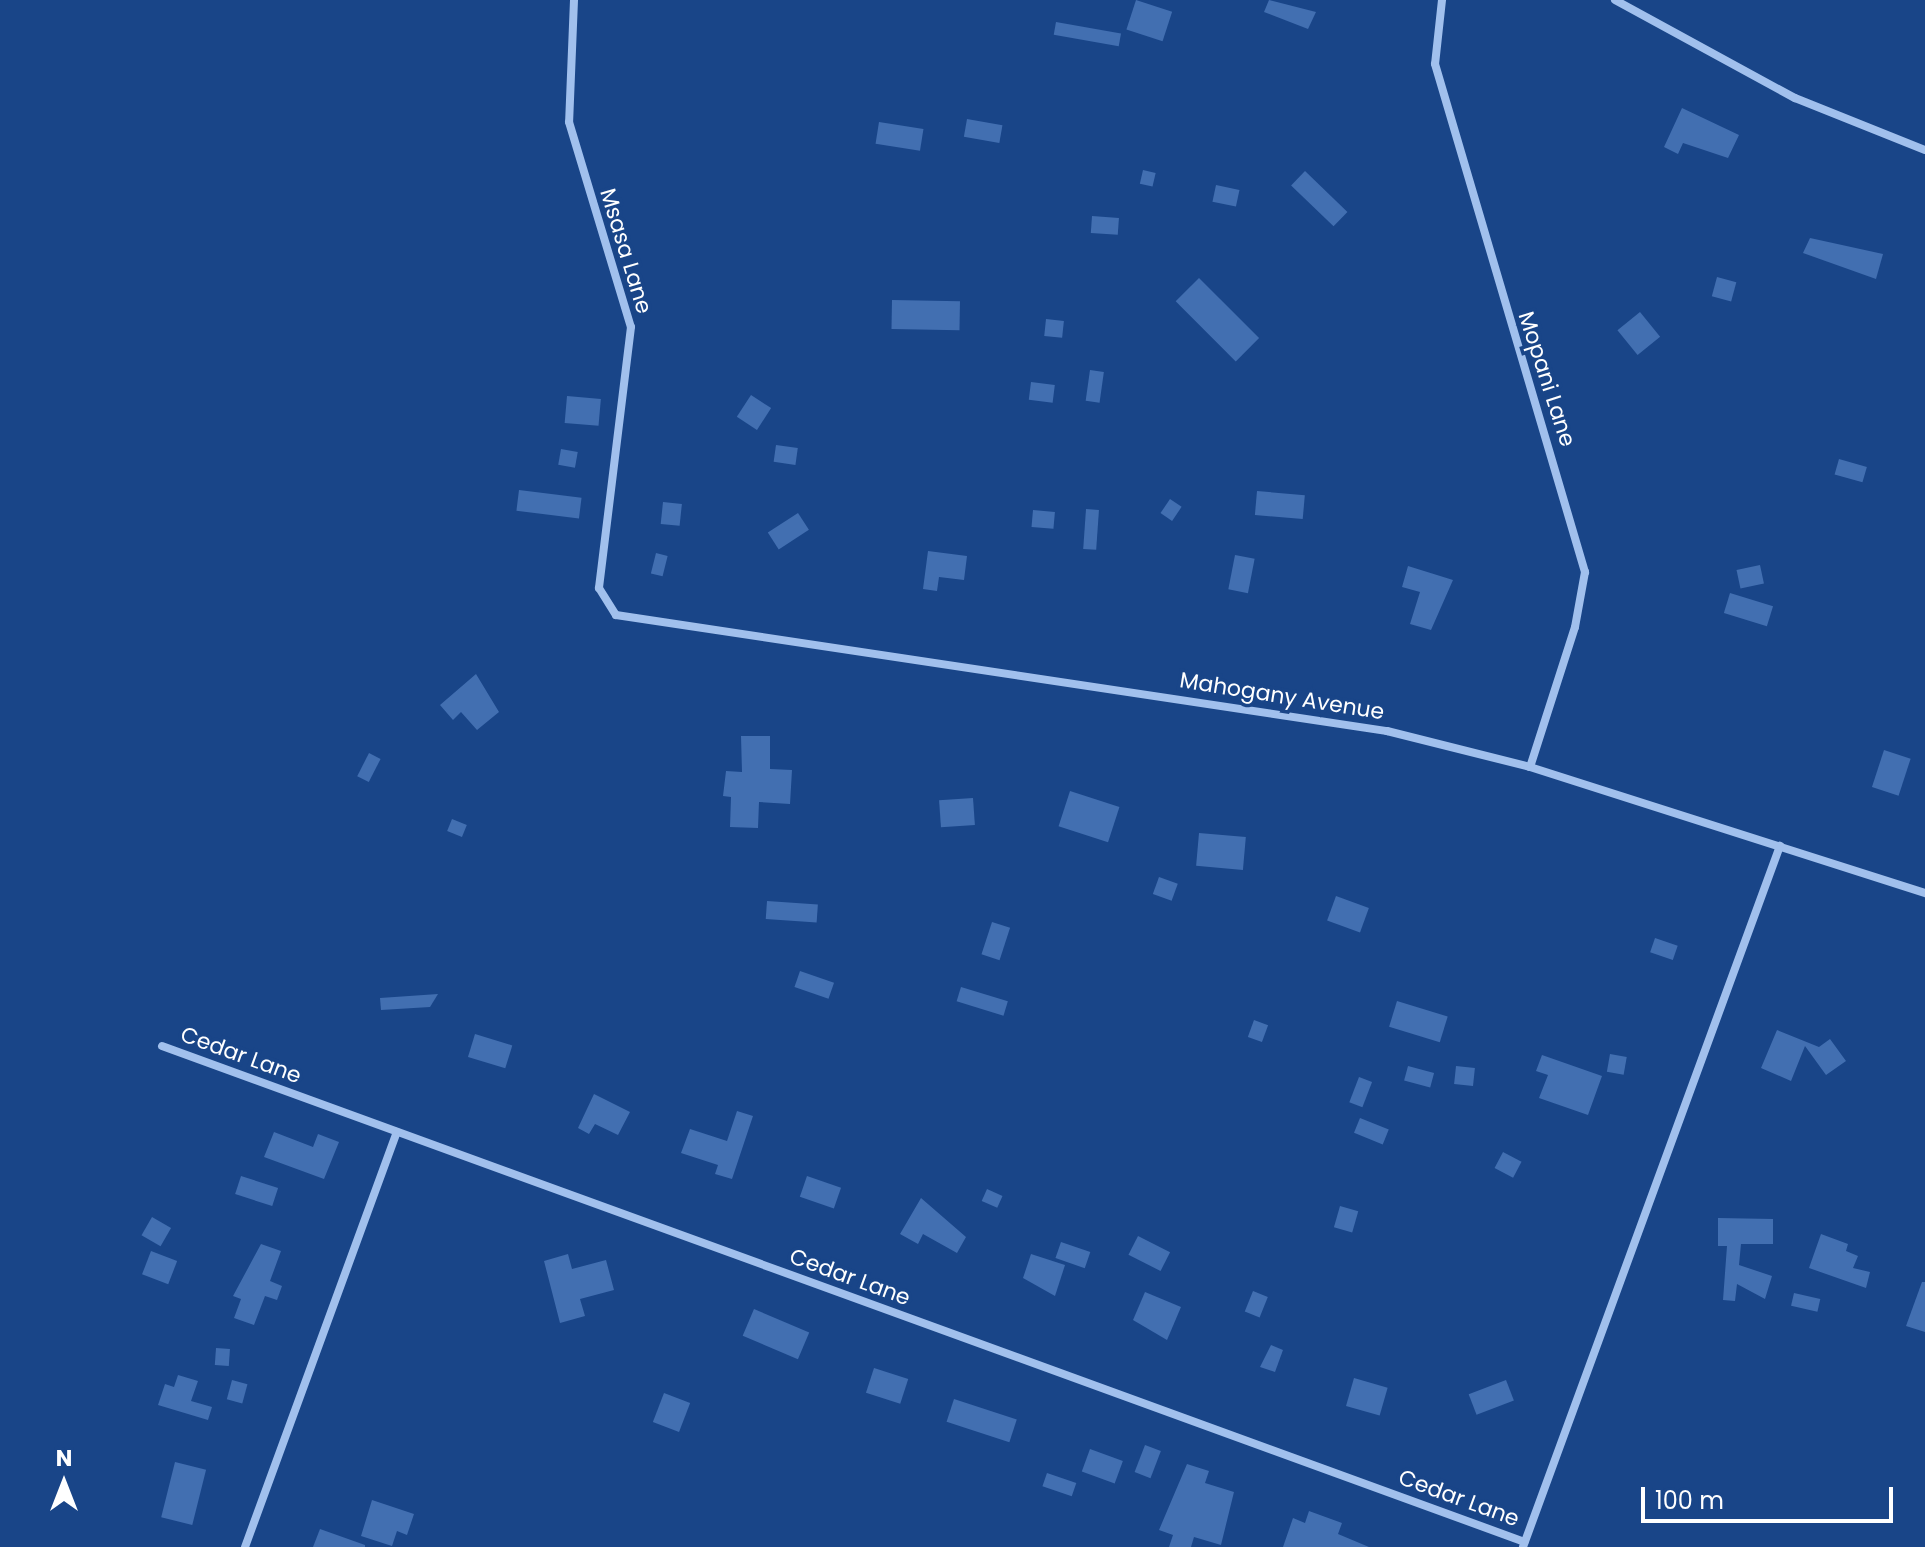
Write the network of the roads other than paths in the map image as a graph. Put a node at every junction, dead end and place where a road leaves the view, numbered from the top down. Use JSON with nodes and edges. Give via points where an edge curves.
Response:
{"nodes":[{"id":1,"x":574,"y":0,"type":"edge"},
{"id":2,"x":1442,"y":0,"type":"edge"},
{"id":3,"x":1615,"y":0,"type":"edge"},
{"id":4,"x":1925,"y":150,"type":"edge"},
{"id":5,"x":616,"y":615,"type":"joint"},
{"id":6,"x":1530,"y":767,"type":"junction"},
{"id":7,"x":1780,"y":846,"type":"junction"},
{"id":8,"x":1925,"y":893,"type":"edge"},
{"id":9,"x":162,"y":1046,"type":"dead end"},
{"id":10,"x":397,"y":1132,"type":"junction"},
{"id":11,"x":1524,"y":1544,"type":"edge"},
{"id":12,"x":245,"y":1547,"type":"edge"}],
"edges":[{"from":1,"to":5,"type":"street","name":"Msasa Lane","via":[[569,122],[631,327],[599,588]]},
{"from":2,"to":6,"type":"street","name":"Mopani Lane","via":[[1435,64],[1585,572],[1575,627]]},
{"from":3,"to":4,"type":"street","via":[[1795,98]]},
{"from":5,"to":6,"type":"street","name":"Mahogany Avenue","via":[[1372,729]]},
{"from":6,"to":7,"type":"street","name":"Mahogany Avenue"},
{"from":7,"to":8,"type":"street","name":"Mahogany Avenue"},
{"from":7,"to":11,"type":"street"},
{"from":9,"to":10,"type":"street","name":"Cedar Lane"},
{"from":10,"to":11,"type":"street","name":"Cedar Lane"},
{"from":10,"to":12,"type":"street"}]}
